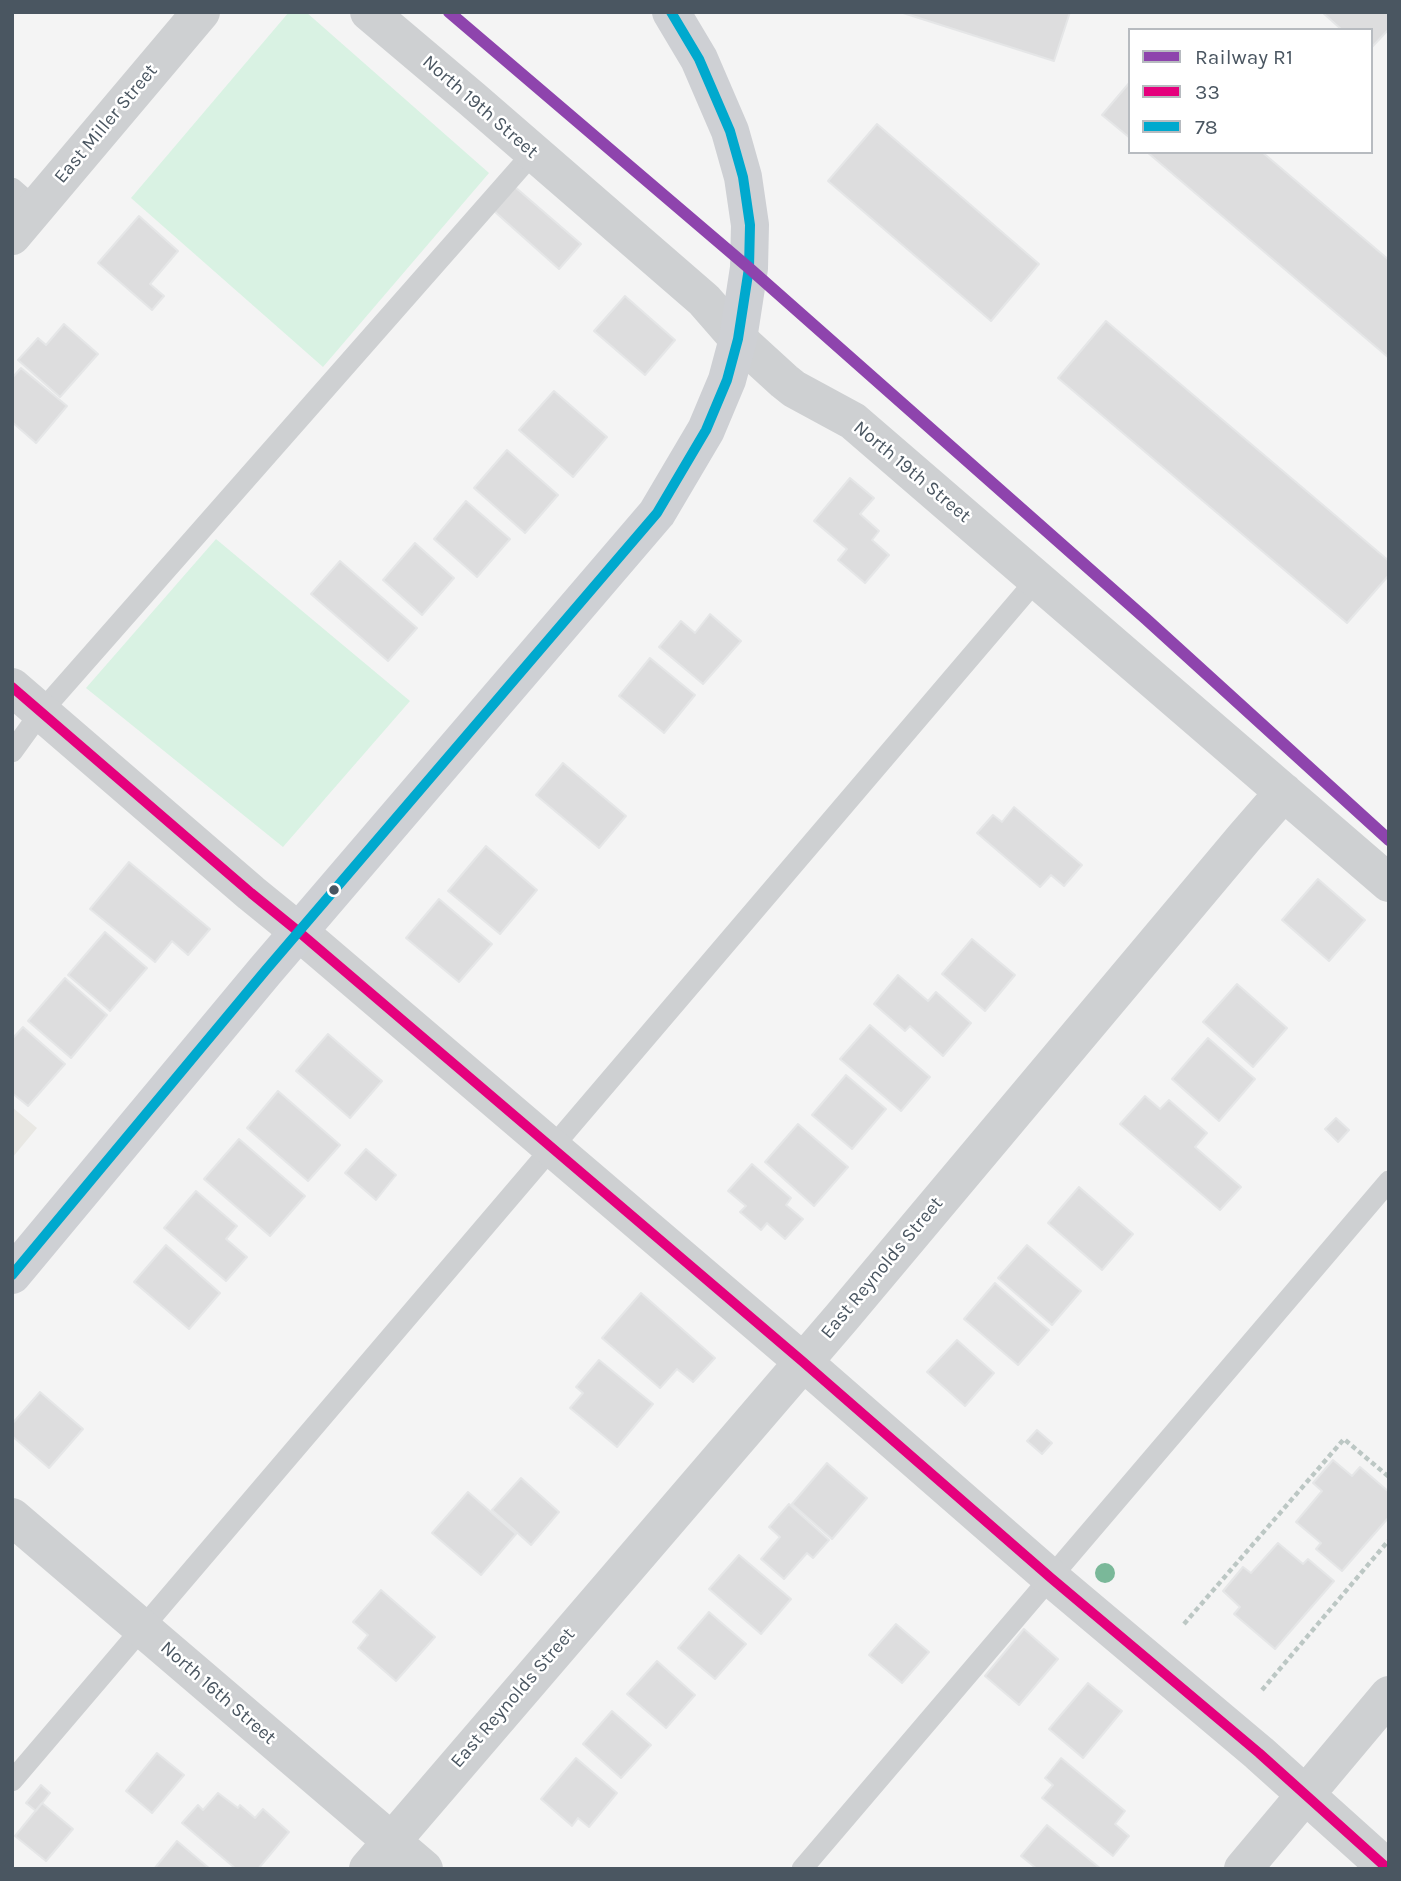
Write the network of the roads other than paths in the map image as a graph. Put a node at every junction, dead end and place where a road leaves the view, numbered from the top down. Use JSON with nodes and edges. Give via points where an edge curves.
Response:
{"nodes":[{"id":1,"x":201,"y":12,"type":"edge"},
{"id":2,"x":369,"y":12,"type":"edge"},
{"id":3,"x":671,"y":12,"type":"edge"},
{"id":4,"x":533,"y":153,"type":"junction"},
{"id":5,"x":20,"y":211,"type":"edge"},
{"id":6,"x":738,"y":339,"type":"junction"},
{"id":7,"x":1037,"y":579,"type":"junction"},
{"id":8,"x":12,"y":687,"type":"edge"},
{"id":9,"x":41,"y":712,"type":"junction"},
{"id":10,"x":12,"y":752,"type":"edge"},
{"id":11,"x":1284,"y":792,"type":"junction"},
{"id":12,"x":1389,"y":883,"type":"edge"},
{"id":13,"x":299,"y":932,"type":"junction"},
{"id":14,"x":552,"y":1149,"type":"junction"},
{"id":15,"x":1389,"y":1181,"type":"edge"},
{"id":16,"x":12,"y":1275,"type":"edge"},
{"id":17,"x":802,"y":1361,"type":"junction"},
{"id":18,"x":12,"y":1517,"type":"edge"},
{"id":19,"x":1051,"y":1578,"type":"junction"},
{"id":20,"x":142,"y":1628,"type":"junction"},
{"id":21,"x":1389,"y":1695,"type":"edge"},
{"id":22,"x":12,"y":1782,"type":"edge"},
{"id":23,"x":1306,"y":1795,"type":"junction"},
{"id":24,"x":379,"y":1855,"type":"edge"},
{"id":25,"x":424,"y":1869,"type":"edge"},
{"id":26,"x":802,"y":1869,"type":"edge"},
{"id":27,"x":1243,"y":1869,"type":"edge"},
{"id":28,"x":1388,"y":1869,"type":"edge"}],
"edges":[{"from":1,"to":5,"type":"street","name":"East Miller Street"},
{"from":2,"to":4,"type":"street","name":"North 19th Street"},
{"from":3,"to":6,"type":"street","via":[[699,58],[730,131],[743,177],[750,225],[749,268]]},
{"from":4,"to":6,"type":"street","name":"North 19th Street","via":[[704,299]]},
{"from":4,"to":9,"type":"lane"},
{"from":6,"to":7,"type":"street","name":"North 19th Street","via":[[794,389],[853,421]]},
{"from":6,"to":13,"type":"street","via":[[706,430],[657,513]]},
{"from":7,"to":11,"type":"street","name":"North 19th Street"},
{"from":7,"to":14,"type":"lane"},
{"from":8,"to":9,"type":"street"},
{"from":9,"to":10,"type":"lane"},
{"from":9,"to":13,"type":"street"},
{"from":11,"to":12,"type":"street","name":"North 19th Street"},
{"from":11,"to":17,"type":"street","name":"East Reynolds Street"},
{"from":13,"to":14,"type":"street"},
{"from":13,"to":16,"type":"street"},
{"from":14,"to":17,"type":"street"},
{"from":14,"to":20,"type":"lane"},
{"from":15,"to":19,"type":"lane"},
{"from":17,"to":19,"type":"street"},
{"from":17,"to":24,"type":"street","name":"East Reynolds Street"},
{"from":18,"to":20,"type":"street","name":"North 16th Street"},
{"from":19,"to":23,"type":"street"},
{"from":19,"to":26,"type":"lane"},
{"from":20,"to":22,"type":"lane"},
{"from":20,"to":24,"type":"street","name":"North 16th Street"},
{"from":21,"to":23,"type":"street"},
{"from":23,"to":27,"type":"street"},
{"from":23,"to":28,"type":"street"},
{"from":24,"to":25,"type":"street","name":"North 16th Street"}]}
